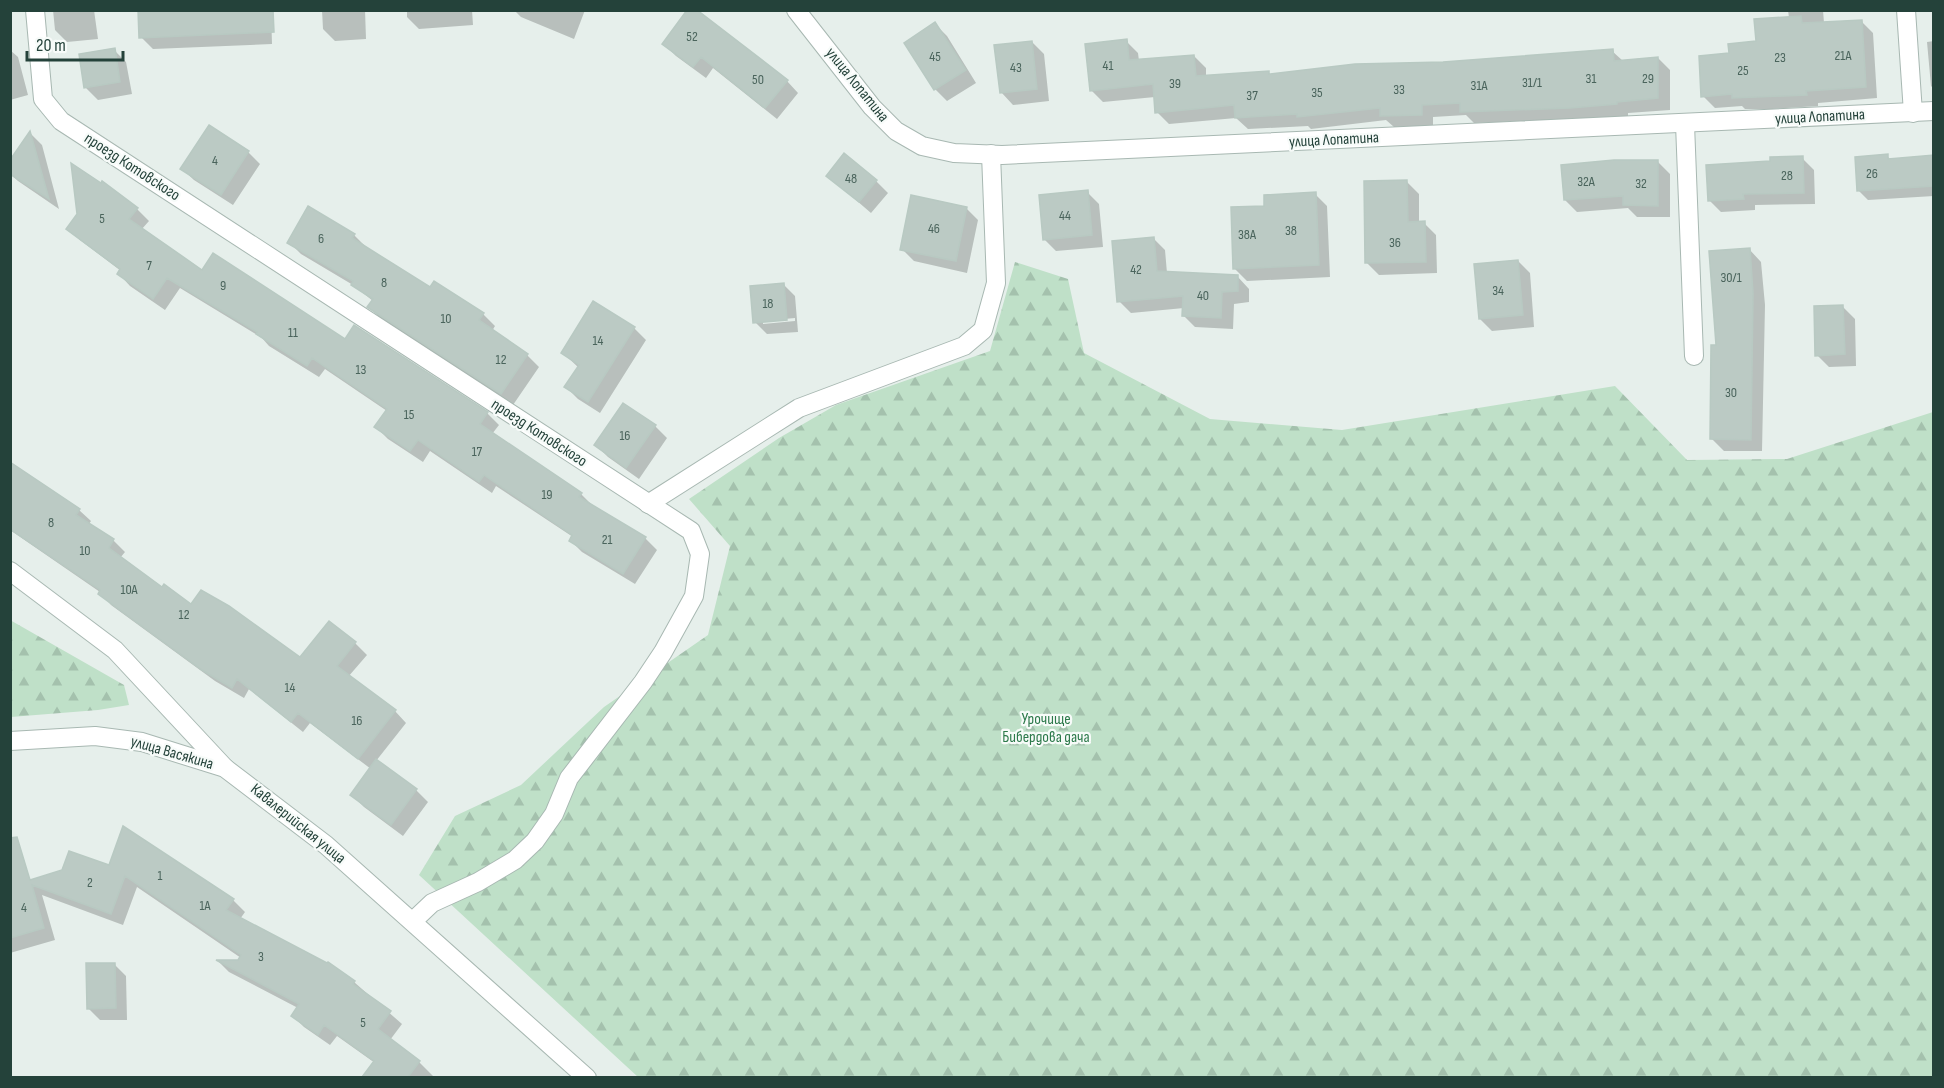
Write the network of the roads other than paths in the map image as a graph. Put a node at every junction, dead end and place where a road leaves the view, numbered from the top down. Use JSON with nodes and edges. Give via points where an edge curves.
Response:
{"nodes":[{"id":1,"x":35,"y":10,"type":"edge"},
{"id":2,"x":796,"y":10,"type":"edge"},
{"id":3,"x":1906,"y":10,"type":"edge"},
{"id":4,"x":1934,"y":111,"type":"edge"},
{"id":5,"x":1913,"y":113,"type":"junction"},
{"id":6,"x":1685,"y":124,"type":"junction"},
{"id":7,"x":991,"y":154,"type":"junction"},
{"id":8,"x":1694,"y":356,"type":"dead end"},
{"id":9,"x":648,"y":504,"type":"junction"},
{"id":10,"x":10,"y":571,"type":"edge"},
{"id":11,"x":10,"y":741,"type":"edge"},
{"id":12,"x":225,"y":768,"type":"junction"},
{"id":13,"x":412,"y":921,"type":"junction"},
{"id":14,"x":587,"y":1077,"type":"edge"}],
"edges":[{"from":1,"to":9,"type":"street","name":"проезд Котовского","via":[[43,99],[61,121]]},
{"from":2,"to":7,"type":"street","name":"улица Лопатина","via":[[872,107],[896,131],[922,146],[954,153]]},
{"from":3,"to":5,"type":"street"},
{"from":4,"to":5,"type":"street","name":"улица Лопатина"},
{"from":5,"to":6,"type":"street","name":"улица Лопатина"},
{"from":6,"to":7,"type":"street","name":"улица Лопатина"},
{"from":6,"to":8,"type":"street"},
{"from":7,"to":9,"type":"street","via":[[996,283],[983,330],[964,346],[799,408]]},
{"from":9,"to":13,"type":"street","name":"проезд Котовского","via":[[691,531],[700,554],[693,596],[663,652],[569,778],[554,814],[535,841],[515,860],[432,903]]},
{"from":10,"to":12,"type":"street","name":"Кавалерийская улица","via":[[115,650]]},
{"from":11,"to":12,"type":"street","name":"улица Васякина","via":[[95,736],[142,742]]},
{"from":12,"to":13,"type":"street","name":"Кавалерийская улица","via":[[326,845]]},
{"from":13,"to":14,"type":"street","name":"Кавалерийская улица"}]}
